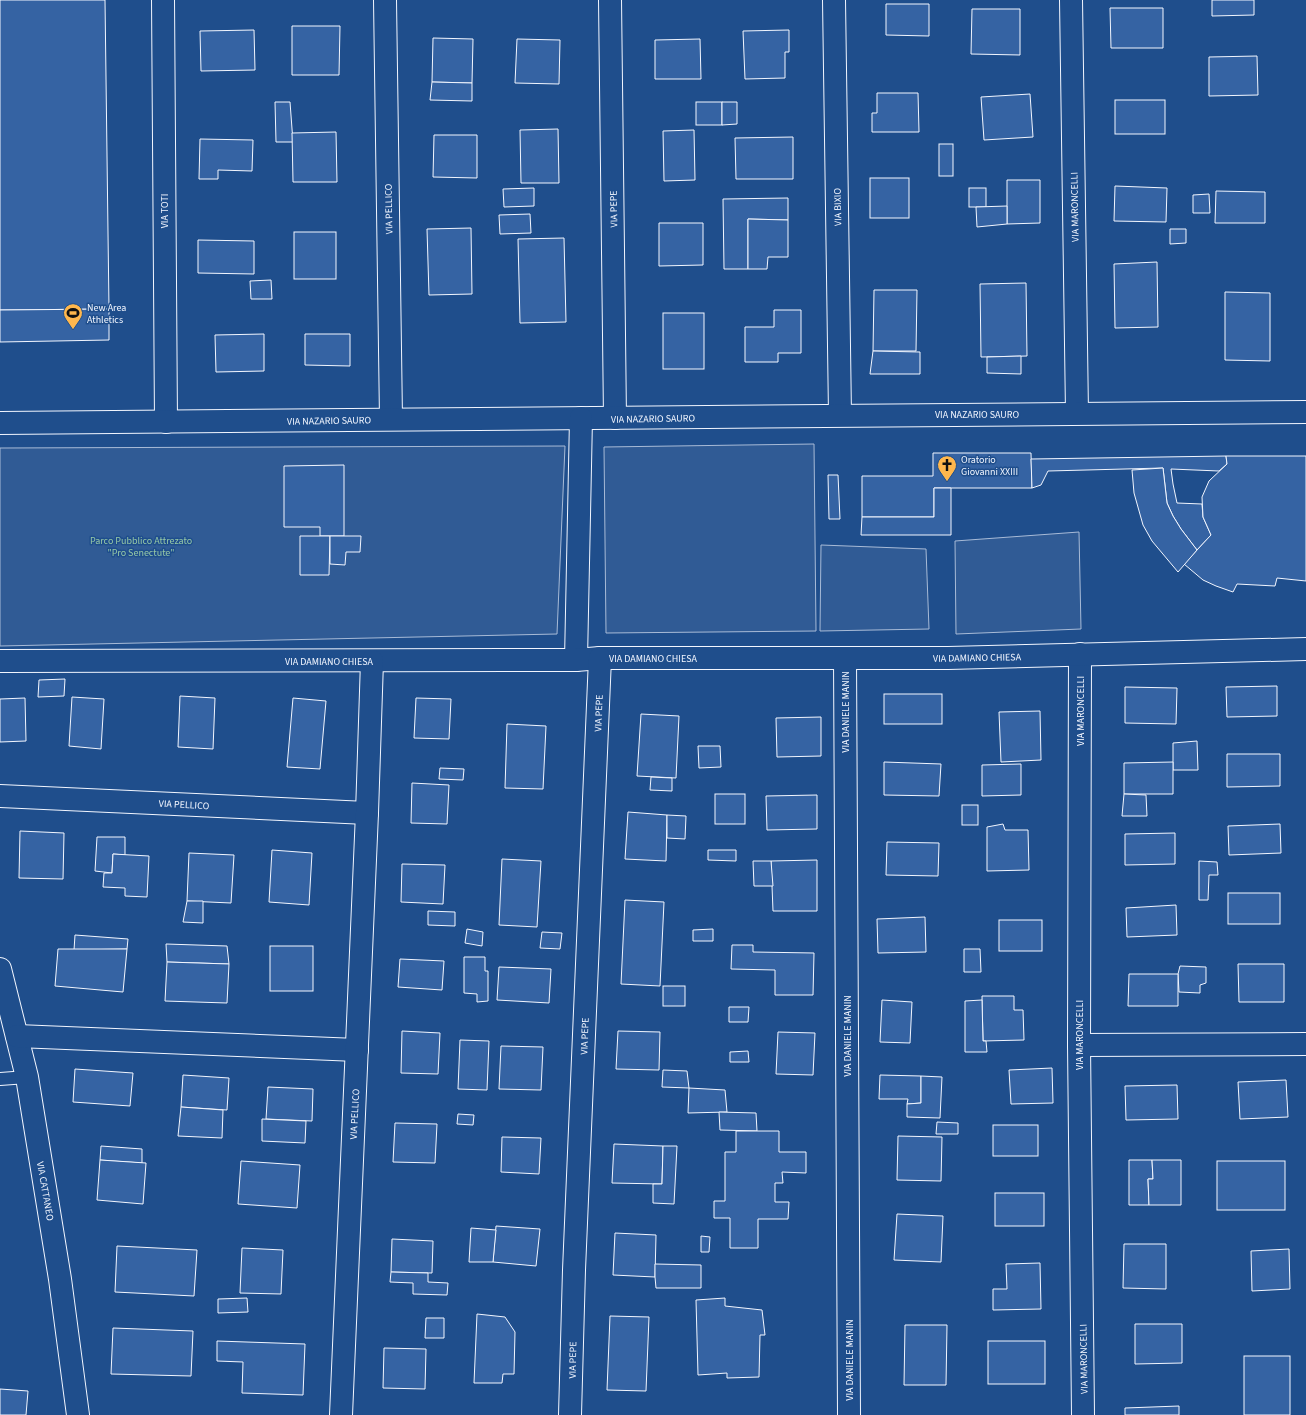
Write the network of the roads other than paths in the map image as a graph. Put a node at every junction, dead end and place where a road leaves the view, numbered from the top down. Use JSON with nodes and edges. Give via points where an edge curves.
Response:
{"nodes":[{"id":1,"x":163,"y":0,"type":"edge"},
{"id":2,"x":385,"y":0,"type":"edge"},
{"id":3,"x":610,"y":0,"type":"edge"},
{"id":4,"x":834,"y":0,"type":"edge"},
{"id":5,"x":1071,"y":0,"type":"edge"},
{"id":6,"x":1306,"y":412,"type":"edge"},
{"id":7,"x":1078,"y":413,"type":"junction"},
{"id":8,"x":840,"y":415,"type":"junction"},
{"id":9,"x":581,"y":418,"type":"junction"},
{"id":10,"x":615,"y":418,"type":"junction"},
{"id":11,"x":390,"y":419,"type":"junction"},
{"id":12,"x":166,"y":422,"type":"junction"},
{"id":13,"x":0,"y":423,"type":"edge"},
{"id":14,"x":1306,"y":649,"type":"edge"},
{"id":15,"x":1080,"y":654,"type":"junction"},
{"id":16,"x":600,"y":658,"type":"junction"},
{"id":17,"x":845,"y":658,"type":"junction"},
{"id":18,"x":576,"y":660,"type":"junction"},
{"id":19,"x":0,"y":661,"type":"edge"},
{"id":20,"x":372,"y":661,"type":"junction"},
{"id":21,"x":0,"y":796,"type":"edge"},
{"id":22,"x":368,"y":813,"type":"junction"},
{"id":23,"x":0,"y":969,"type":"edge"},
{"id":24,"x":17,"y":1036,"type":"junction"},
{"id":25,"x":1306,"y":1044,"type":"edge"},
{"id":26,"x":1079,"y":1045,"type":"junction"},
{"id":27,"x":357,"y":1050,"type":"junction"},
{"id":28,"x":27,"y":1077,"type":"junction"},
{"id":29,"x":0,"y":1079,"type":"edge"},
{"id":30,"x":78,"y":1415,"type":"edge"},
{"id":31,"x":341,"y":1415,"type":"edge"},
{"id":32,"x":570,"y":1415,"type":"edge"},
{"id":33,"x":849,"y":1415,"type":"edge"},
{"id":34,"x":1083,"y":1415,"type":"edge"}],
"edges":[{"from":1,"to":12,"type":"street","name":"VIA TOTI"},
{"from":2,"to":11,"type":"street","name":"VIA PELLICO"},
{"from":3,"to":10,"type":"street","name":"VIA PEPE"},
{"from":4,"to":8,"type":"street","name":"VIA BIXIO"},
{"from":5,"to":7,"type":"street","name":"VIA MARONCELLI"},
{"from":6,"to":7,"type":"street","name":"VIA NAZARIO SAURO"},
{"from":7,"to":8,"type":"street","name":"VIA NAZARIO SAURO"},
{"from":8,"to":10,"type":"street","name":"VIA NAZARIO SAURO"},
{"from":9,"to":10,"type":"street","name":"VIA NAZARIO SAURO"},
{"from":9,"to":11,"type":"street","name":"VIA NAZARIO SAURO"},
{"from":9,"to":18,"type":"street"},
{"from":11,"to":12,"type":"street","name":"VIA NAZARIO SAURO"},
{"from":12,"to":13,"type":"street","name":"VIA NAZARIO SAURO"},
{"from":14,"to":15,"type":"street","name":"VIA DAMIANO CHIESA"},
{"from":15,"to":17,"type":"street","name":"VIA DAMIANO CHIESA"},
{"from":15,"to":26,"type":"street","name":"VIA MARONCELLI"},
{"from":16,"to":17,"type":"street","name":"VIA DAMIANO CHIESA"},
{"from":16,"to":18,"type":"street","name":"VIA DAMIANO CHIESA"},
{"from":16,"to":32,"type":"street","name":"VIA PEPE"},
{"from":17,"to":33,"type":"street","name":"VIA DANIELE MANIN"},
{"from":18,"to":20,"type":"street","name":"VIA DAMIANO CHIESA"},
{"from":19,"to":20,"type":"street","name":"VIA DAMIANO CHIESA"},
{"from":20,"to":22,"type":"street","name":"VIA PELLICO"},
{"from":21,"to":22,"type":"street","name":"VIA PELLICO"},
{"from":22,"to":27,"type":"street","name":"VIA PELLICO"},
{"from":23,"to":24,"type":"street","name":"VIA CATTANEO"},
{"from":24,"to":27,"type":"street"},
{"from":24,"to":28,"type":"street","name":"VIA CATTANEO"},
{"from":25,"to":26,"type":"street"},
{"from":26,"to":34,"type":"street","name":"VIA MARONCELLI"},
{"from":27,"to":31,"type":"street","name":"VIA PELLICO"},
{"from":28,"to":29,"type":"lane"},
{"from":28,"to":30,"type":"street","name":"VIA CATTANEO","via":[[60,1279]]}]}
